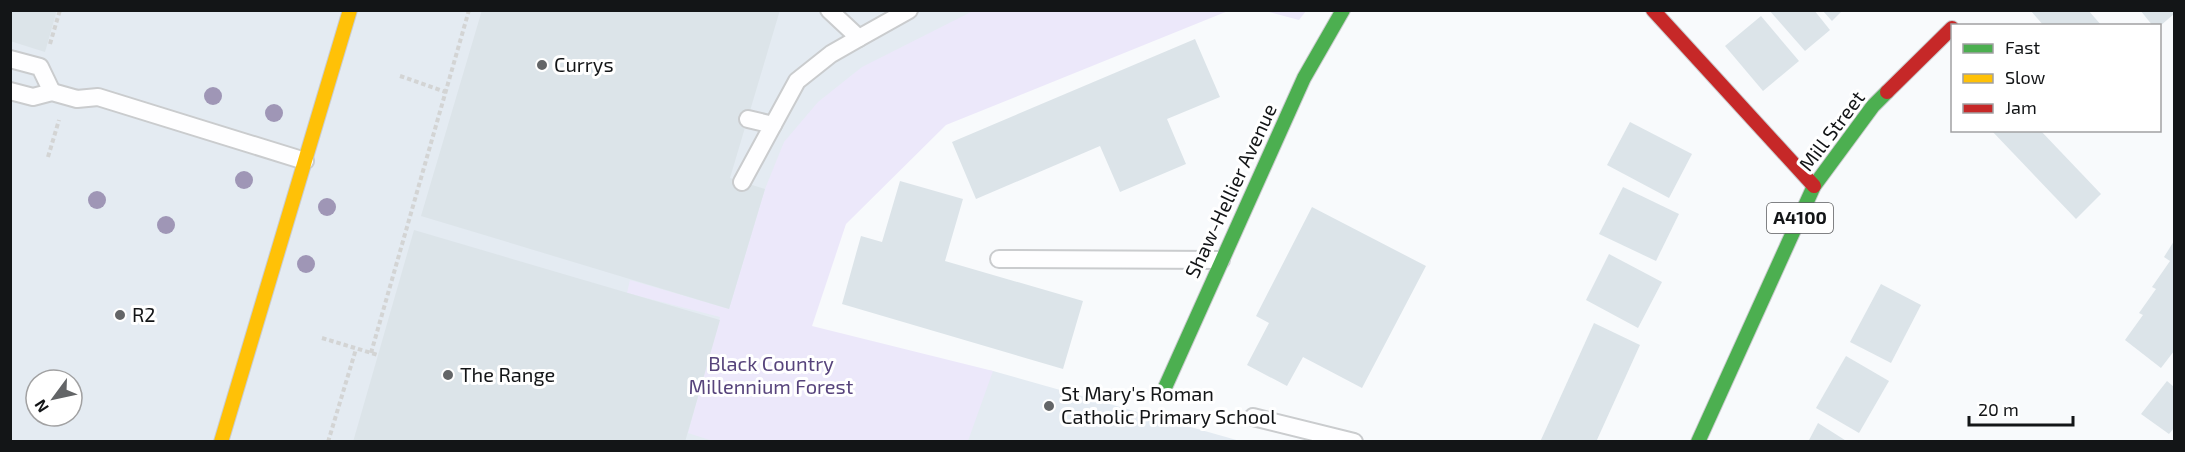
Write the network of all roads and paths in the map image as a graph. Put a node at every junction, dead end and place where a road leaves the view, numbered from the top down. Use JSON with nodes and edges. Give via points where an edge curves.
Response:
{"nodes":[{"id":1,"x":350,"y":10,"type":"edge"},
{"id":2,"x":469,"y":10,"type":"edge"},
{"id":3,"x":829,"y":10,"type":"edge"},
{"id":4,"x":909,"y":10,"type":"edge"},
{"id":5,"x":1343,"y":10,"type":"edge"},
{"id":6,"x":1653,"y":10,"type":"edge"},
{"id":7,"x":1951,"y":30,"type":"edge"},
{"id":8,"x":860,"y":38,"type":"junction"},
{"id":9,"x":10,"y":59,"type":"edge"},
{"id":10,"x":400,"y":76,"type":"dead end"},
{"id":11,"x":10,"y":91,"type":"edge"},
{"id":12,"x":52,"y":92,"type":"junction"},
{"id":13,"x":446,"y":92,"type":"junction"},
{"id":14,"x":61,"y":113,"type":"dead end"},
{"id":15,"x":748,"y":119,"type":"dead end"},
{"id":16,"x":773,"y":124,"type":"junction"},
{"id":17,"x":48,"y":157,"type":"dead end"},
{"id":18,"x":305,"y":161,"type":"junction"},
{"id":19,"x":742,"y":182,"type":"dead end"},
{"id":20,"x":1814,"y":186,"type":"junction"},
{"id":21,"x":999,"y":259,"type":"dead end"},
{"id":22,"x":1221,"y":260,"type":"junction"},
{"id":23,"x":322,"y":338,"type":"dead end"},
{"id":24,"x":356,"y":348,"type":"junction"},
{"id":25,"x":371,"y":353,"type":"junction"},
{"id":26,"x":378,"y":355,"type":"dead end"},
{"id":27,"x":1163,"y":392,"type":"dead end"},
{"id":28,"x":1253,"y":417,"type":"dead end"},
{"id":29,"x":221,"y":441,"type":"edge"},
{"id":30,"x":328,"y":441,"type":"edge"},
{"id":31,"x":1354,"y":441,"type":"edge"},
{"id":32,"x":1698,"y":441,"type":"edge"}],
"edges":[{"from":1,"to":18,"type":"street"},
{"from":2,"to":13,"type":"path"},
{"from":3,"to":8,"type":"lane"},
{"from":4,"to":8,"type":"lane"},
{"from":5,"to":22,"type":"street","name":"Shaw-Hellier Avenue","via":[[1307,74]]},
{"from":6,"to":20,"type":"street"},
{"from":7,"to":20,"type":"street","name":"Mill Street","number":"A4100","via":[[1873,106]]},
{"from":8,"to":16,"type":"lane","via":[[831,54],[797,81]]},
{"from":9,"to":12,"type":"lane","via":[[40,67]]},
{"from":10,"to":13,"type":"path"},
{"from":11,"to":12,"type":"lane","via":[[33,97]]},
{"from":12,"to":18,"type":"lane","via":[[77,99],[98,97]]},
{"from":13,"to":25,"type":"path"},
{"from":14,"to":17,"type":"path"},
{"from":15,"to":16,"type":"lane"},
{"from":16,"to":19,"type":"lane"},
{"from":18,"to":29,"type":"street"},
{"from":20,"to":32,"type":"street","name":"Mill Street","number":"A4100"},
{"from":21,"to":22,"type":"lane"},
{"from":22,"to":27,"type":"street","name":"Shaw-Hellier Avenue"},
{"from":23,"to":24,"type":"path"},
{"from":24,"to":25,"type":"path"},
{"from":24,"to":30,"type":"path"},
{"from":25,"to":26,"type":"path"},
{"from":28,"to":31,"type":"lane"}]}
